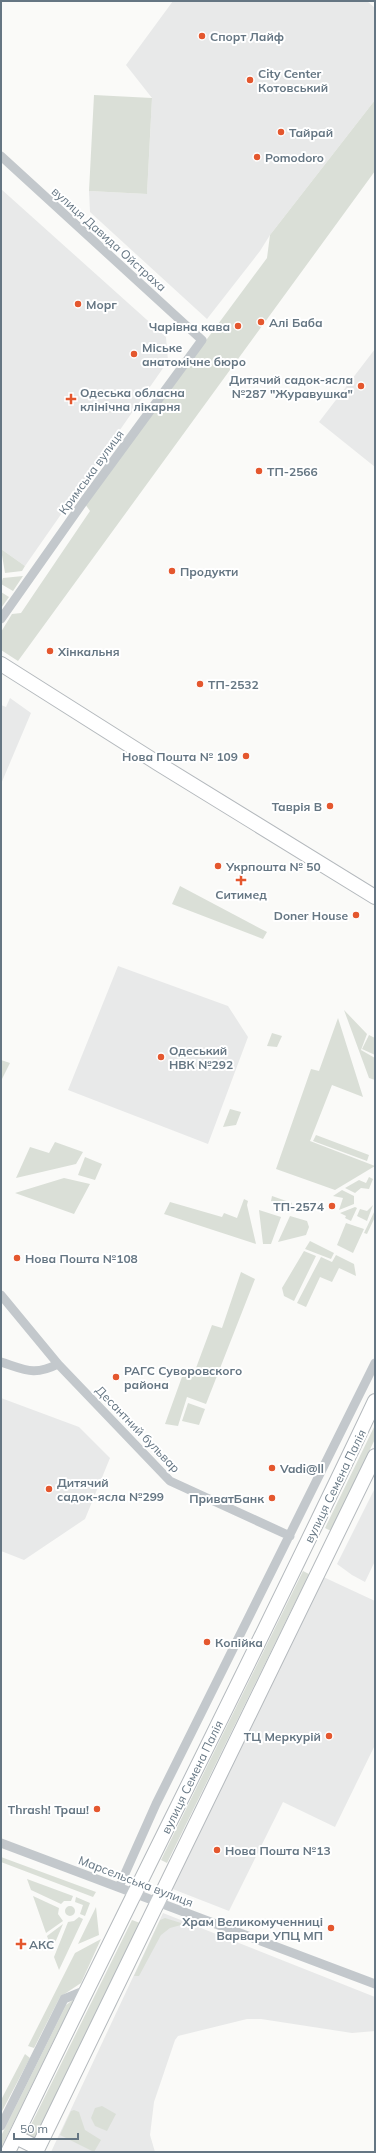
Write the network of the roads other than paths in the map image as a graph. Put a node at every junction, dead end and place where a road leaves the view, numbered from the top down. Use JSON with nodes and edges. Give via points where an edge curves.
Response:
{"nodes":[{"id":1,"x":1,"y":156,"type":"edge"},
{"id":2,"x":202,"y":340,"type":"joint"},
{"id":3,"x":1,"y":619,"type":"edge"},
{"id":4,"x":1,"y":664,"type":"edge"},
{"id":5,"x":375,"y":897,"type":"edge"},
{"id":6,"x":1,"y":1295,"type":"edge"},
{"id":7,"x":1,"y":1362,"type":"edge"},
{"id":8,"x":375,"y":1363,"type":"edge"},
{"id":9,"x":58,"y":1364,"type":"junction"},
{"id":10,"x":375,"y":1401,"type":"edge"},
{"id":11,"x":375,"y":1456,"type":"edge"},
{"id":12,"x":290,"y":1536,"type":"junction"},
{"id":13,"x":298,"y":1562,"type":"junction"},
{"id":14,"x":319,"y":1571,"type":"junction"},
{"id":15,"x":1,"y":1843,"type":"edge"},
{"id":16,"x":119,"y":1887,"type":"junction"},
{"id":17,"x":136,"y":1893,"type":"junction"},
{"id":18,"x":158,"y":1902,"type":"junction"},
{"id":19,"x":375,"y":1984,"type":"edge"},
{"id":20,"x":86,"y":1990,"type":"junction"},
{"id":21,"x":1,"y":2126,"type":"edge"},
{"id":22,"x":16,"y":2137,"type":"junction"},
{"id":23,"x":37,"y":2150,"type":"edge"},
{"id":24,"x":8,"y":2152,"type":"edge"}],
"edges":[{"from":1,"to":2,"type":"street","name":"вулиця Давида Ойстраха"},
{"from":2,"to":3,"type":"street","name":"Кримська вулиця"},
{"from":4,"to":5,"type":"highway"},
{"from":6,"to":9,"type":"street","name":"Десантний бульвар"},
{"from":7,"to":9,"type":"street","via":[[37,1371],[44,1371]]},
{"from":8,"to":12,"type":"street"},
{"from":9,"to":12,"type":"street","name":"Десантний бульвар","via":[[170,1481]]},
{"from":10,"to":13,"type":"highway","name":"вулиця Семена Палія"},
{"from":11,"to":14,"type":"highway","name":"вулиця Семена Палія"},
{"from":12,"to":16,"type":"street","via":[[156,1804]]},
{"from":13,"to":14,"type":"highway"},
{"from":13,"to":17,"type":"highway","name":"вулиця Семена Палія"},
{"from":14,"to":18,"type":"highway","name":"вулиця Семена Палія"},
{"from":15,"to":16,"type":"street","name":"Марсельська вулиця"},
{"from":16,"to":17,"type":"street","name":"Марсельська вулиця"},
{"from":17,"to":18,"type":"street","name":"Марсельська вулиця"},
{"from":17,"to":20,"type":"highway","name":"вулиця Семена Палія"},
{"from":18,"to":19,"type":"street","name":"Марсельська вулиця"},
{"from":18,"to":23,"type":"highway","name":"вулиця Семена Палія"},
{"from":20,"to":21,"type":"street","via":[[64,2000]]},
{"from":20,"to":22,"type":"highway","name":"вулиця Семена Палія"},
{"from":22,"to":23,"type":"highway"},
{"from":22,"to":24,"type":"highway","name":"вулиця Семена Палія"}]}
